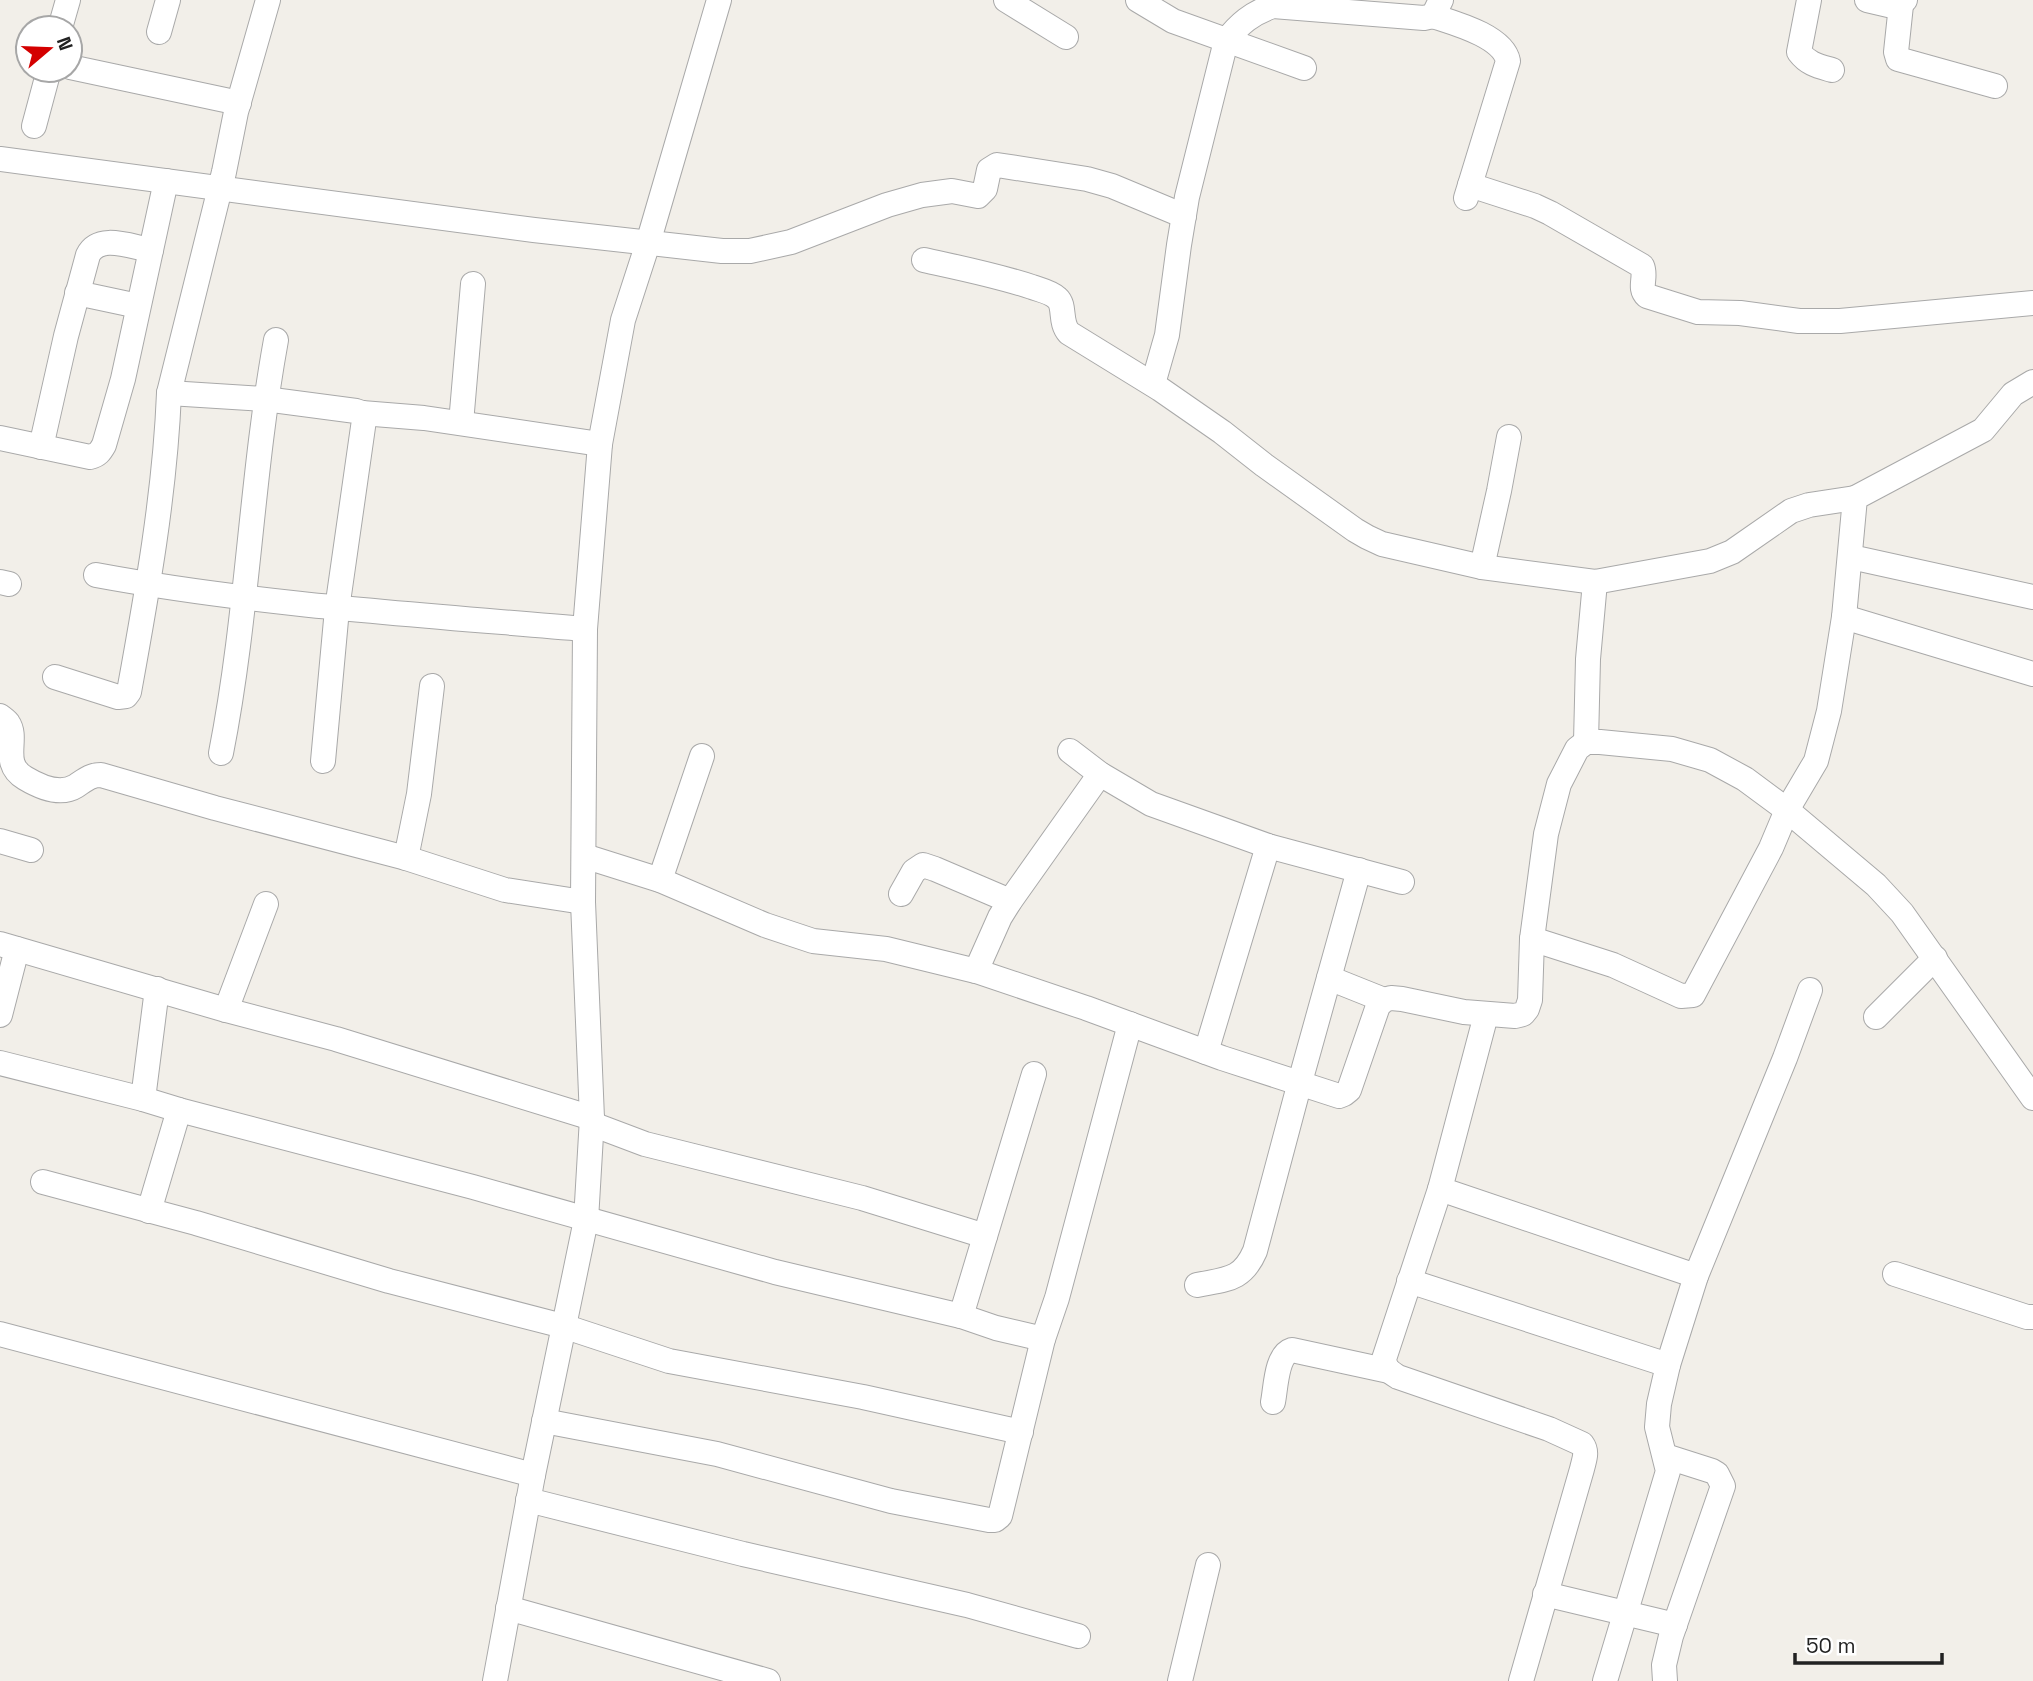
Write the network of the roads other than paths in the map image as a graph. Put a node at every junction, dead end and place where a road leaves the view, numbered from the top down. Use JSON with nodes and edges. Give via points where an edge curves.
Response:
{"nodes":[{"id":1,"x":168,"y":0,"type":"edge"},
{"id":2,"x":268,"y":0,"type":"edge"},
{"id":3,"x":719,"y":0,"type":"edge"},
{"id":4,"x":1006,"y":0,"type":"edge"},
{"id":5,"x":1138,"y":0,"type":"edge"},
{"id":6,"x":1809,"y":0,"type":"edge"},
{"id":7,"x":1867,"y":0,"type":"edge"},
{"id":8,"x":1903,"y":3,"type":"edge"},
{"id":9,"x":1437,"y":8,"type":"edge"},
{"id":10,"x":159,"y":32,"type":"dead end"},
{"id":11,"x":1066,"y":37,"type":"dead end"},
{"id":12,"x":1226,"y":41,"type":"junction"},
{"id":13,"x":1304,"y":68,"type":"dead end"},
{"id":14,"x":84,"y":70,"type":"edge"},
{"id":15,"x":1832,"y":70,"type":"dead end"},
{"id":16,"x":45,"y":84,"type":"edge"},
{"id":17,"x":1994,"y":86,"type":"dead end"},
{"id":18,"x":239,"y":103,"type":"junction"},
{"id":19,"x":34,"y":126,"type":"dead end"},
{"id":20,"x":0,"y":159,"type":"edge"},
{"id":21,"x":223,"y":174,"type":"junction"},
{"id":22,"x":166,"y":181,"type":"junction"},
{"id":23,"x":1184,"y":216,"type":"junction"},
{"id":24,"x":648,"y":243,"type":"junction"},
{"id":25,"x":151,"y":250,"type":"junction"},
{"id":26,"x":924,"y":260,"type":"dead end"},
{"id":27,"x":473,"y":284,"type":"dead end"},
{"id":28,"x":77,"y":293,"type":"junction"},
{"id":29,"x":2033,"y":303,"type":"edge"},
{"id":30,"x":138,"y":306,"type":"junction"},
{"id":31,"x":276,"y":340,"type":"dead end"},
{"id":32,"x":2033,"y":382,"type":"edge"},
{"id":33,"x":1153,"y":384,"type":"junction"},
{"id":34,"x":169,"y":393,"type":"junction"},
{"id":35,"x":265,"y":399,"type":"junction"},
{"id":36,"x":362,"y":413,"type":"junction"},
{"id":37,"x":461,"y":423,"type":"junction"},
{"id":38,"x":1509,"y":437,"type":"dead end"},
{"id":39,"x":0,"y":438,"type":"edge"},
{"id":40,"x":600,"y":444,"type":"junction"},
{"id":41,"x":41,"y":447,"type":"junction"},
{"id":42,"x":1855,"y":498,"type":"junction"},
{"id":43,"x":1851,"y":556,"type":"junction"},
{"id":44,"x":1482,"y":567,"type":"junction"},
{"id":45,"x":96,"y":575,"type":"dead end"},
{"id":46,"x":1595,"y":582,"type":"junction"},
{"id":47,"x":149,"y":584,"type":"junction"},
{"id":48,"x":244,"y":596,"type":"junction"},
{"id":49,"x":2033,"y":597,"type":"edge"},
{"id":50,"x":337,"y":609,"type":"junction"},
{"id":51,"x":1844,"y":617,"type":"junction"},
{"id":52,"x":585,"y":629,"type":"junction"},
{"id":53,"x":2033,"y":674,"type":"edge"},
{"id":54,"x":55,"y":677,"type":"dead end"},
{"id":55,"x":432,"y":685,"type":"dead end"},
{"id":56,"x":0,"y":716,"type":"edge"},
{"id":57,"x":1586,"y":742,"type":"junction"},
{"id":58,"x":1070,"y":751,"type":"dead end"},
{"id":59,"x":221,"y":752,"type":"dead end"},
{"id":60,"x":702,"y":756,"type":"dead end"},
{"id":61,"x":323,"y":761,"type":"dead end"},
{"id":62,"x":1100,"y":774,"type":"junction"},
{"id":63,"x":1787,"y":810,"type":"junction"},
{"id":64,"x":0,"y":841,"type":"edge"},
{"id":65,"x":1268,"y":846,"type":"junction"},
{"id":66,"x":31,"y":849,"type":"dead end"},
{"id":67,"x":584,"y":856,"type":"junction"},
{"id":68,"x":406,"y":859,"type":"junction"},
{"id":69,"x":1359,"y":870,"type":"junction"},
{"id":70,"x":660,"y":880,"type":"junction"},
{"id":71,"x":1402,"y":882,"type":"dead end"},
{"id":72,"x":901,"y":894,"type":"dead end"},
{"id":73,"x":1010,"y":901,"type":"junction"},
{"id":74,"x":583,"y":902,"type":"junction"},
{"id":75,"x":266,"y":904,"type":"dead end"},
{"id":76,"x":1532,"y":939,"type":"junction"},
{"id":77,"x":9,"y":947,"type":"edge"},
{"id":78,"x":1935,"y":958,"type":"junction"},
{"id":79,"x":976,"y":971,"type":"junction"},
{"id":80,"x":1329,"y":978,"type":"junction"},
{"id":81,"x":157,"y":989,"type":"junction"},
{"id":82,"x":1810,"y":990,"type":"dead end"},
{"id":83,"x":1384,"y":1000,"type":"junction"},
{"id":84,"x":226,"y":1010,"type":"junction"},
{"id":85,"x":0,"y":1015,"type":"edge"},
{"id":86,"x":1486,"y":1015,"type":"junction"},
{"id":87,"x":1876,"y":1017,"type":"dead end"},
{"id":88,"x":1130,"y":1024,"type":"junction"},
{"id":89,"x":1206,"y":1052,"type":"junction"},
{"id":90,"x":0,"y":1063,"type":"edge"},
{"id":91,"x":1034,"y":1074,"type":"dead end"},
{"id":92,"x":1300,"y":1082,"type":"junction"},
{"id":93,"x":2033,"y":1098,"type":"edge"},
{"id":94,"x":143,"y":1099,"type":"junction"},
{"id":95,"x":179,"y":1110,"type":"junction"},
{"id":96,"x":592,"y":1121,"type":"junction"},
{"id":97,"x":43,"y":1181,"type":"dead end"},
{"id":98,"x":1440,"y":1189,"type":"junction"},
{"id":99,"x":149,"y":1210,"type":"junction"},
{"id":100,"x":586,"y":1220,"type":"junction"},
{"id":101,"x":985,"y":1236,"type":"junction"},
{"id":102,"x":1895,"y":1274,"type":"dead end"},
{"id":103,"x":1696,"y":1276,"type":"junction"},
{"id":104,"x":1409,"y":1281,"type":"junction"},
{"id":105,"x":1197,"y":1285,"type":"dead end"},
{"id":106,"x":961,"y":1316,"type":"junction"},
{"id":107,"x":2033,"y":1317,"type":"edge"},
{"id":108,"x":563,"y":1326,"type":"junction"},
{"id":109,"x":0,"y":1334,"type":"edge"},
{"id":110,"x":1043,"y":1339,"type":"junction"},
{"id":111,"x":1668,"y":1365,"type":"junction"},
{"id":112,"x":1389,"y":1371,"type":"junction"},
{"id":113,"x":1273,"y":1402,"type":"dead end"},
{"id":114,"x":544,"y":1421,"type":"junction"},
{"id":115,"x":1021,"y":1432,"type":"junction"},
{"id":116,"x":1665,"y":1456,"type":"junction"},
{"id":117,"x":533,"y":1475,"type":"junction"},
{"id":118,"x":528,"y":1500,"type":"junction"},
{"id":119,"x":1208,"y":1565,"type":"dead end"},
{"id":120,"x":1545,"y":1594,"type":"junction"},
{"id":121,"x":508,"y":1608,"type":"junction"},
{"id":122,"x":1625,"y":1614,"type":"junction"},
{"id":123,"x":1675,"y":1625,"type":"junction"},
{"id":124,"x":1078,"y":1636,"type":"dead end"},
{"id":125,"x":498,"y":1680,"type":"edge"},
{"id":126,"x":768,"y":1681,"type":"edge"},
{"id":127,"x":1180,"y":1681,"type":"edge"},
{"id":128,"x":1521,"y":1681,"type":"edge"},
{"id":129,"x":1605,"y":1681,"type":"edge"},
{"id":130,"x":1665,"y":1681,"type":"edge"}],
"edges":[{"from":1,"to":10,"type":"street"},
{"from":2,"to":18,"type":"street"},
{"from":3,"to":24,"type":"street"},
{"from":4,"to":11,"type":"street"},
{"from":5,"to":12,"type":"street","via":[[1173,22]]},
{"from":6,"to":15,"type":"street","via":[[1799,52],[1812,65]]},
{"from":7,"to":8,"type":"street","via":[[1892,6]]},
{"from":8,"to":17,"type":"street","via":[[1898,58]]},
{"from":9,"to":12,"type":"street","via":[[1424,18],[1273,6],[1239,24]]},
{"from":9,"to":29,"type":"street","via":[[1500,46],[1508,61],[1468,191],[1550,213],[1642,267],[1642,288],[1647,296],[1698,312],[1799,321]]},
{"from":12,"to":13,"type":"street"},
{"from":12,"to":23,"type":"street"},
{"from":14,"to":18,"type":"street"},
{"from":16,"to":19,"type":"street"},
{"from":18,"to":21,"type":"street"},
{"from":20,"to":22,"type":"street"},
{"from":21,"to":22,"type":"street"},
{"from":21,"to":24,"type":"street","via":[[520,228]]},
{"from":21,"to":34,"type":"street"},
{"from":22,"to":25,"type":"street"},
{"from":23,"to":24,"type":"street","via":[[1087,179],[997,165],[989,170],[985,189],[978,196],[952,191],[922,195],[791,242],[750,251]]},
{"from":23,"to":33,"type":"street","via":[[1167,335]]},
{"from":24,"to":40,"type":"street","via":[[623,320]]},
{"from":25,"to":28,"type":"street","via":[[97,244],[88,255]]},
{"from":25,"to":30,"type":"street"},
{"from":26,"to":33,"type":"street","via":[[1050,293],[1060,302],[1069,333]]},
{"from":27,"to":37,"type":"street"},
{"from":28,"to":30,"type":"street"},
{"from":28,"to":41,"type":"street"},
{"from":30,"to":41,"type":"street","via":[[123,379],[100,452],[90,457]]},
{"from":31,"to":35,"type":"street"},
{"from":32,"to":42,"type":"street","via":[[2013,394],[1983,430]]},
{"from":33,"to":44,"type":"street","via":[[1367,537]]},
{"from":34,"to":35,"type":"street"},
{"from":34,"to":47,"type":"street"},
{"from":35,"to":36,"type":"street"},
{"from":35,"to":48,"type":"street"},
{"from":36,"to":37,"type":"street"},
{"from":36,"to":50,"type":"street"},
{"from":37,"to":40,"type":"street"},
{"from":38,"to":44,"type":"street"},
{"from":39,"to":41,"type":"street"},
{"from":40,"to":52,"type":"street"},
{"from":42,"to":43,"type":"street"},
{"from":42,"to":46,"type":"street","via":[[1791,511],[1732,552],[1710,561]]},
{"from":43,"to":49,"type":"street"},
{"from":43,"to":51,"type":"street"},
{"from":44,"to":46,"type":"street"},
{"from":45,"to":47,"type":"street"},
{"from":46,"to":57,"type":"street"},
{"from":47,"to":48,"type":"street"},
{"from":47,"to":54,"type":"street","via":[[126,696],[118,698]]},
{"from":48,"to":50,"type":"street"},
{"from":48,"to":59,"type":"street"},
{"from":50,"to":52,"type":"street"},
{"from":50,"to":61,"type":"street"},
{"from":51,"to":53,"type":"street"},
{"from":51,"to":63,"type":"street","via":[[1823,738],[1816,761]]},
{"from":52,"to":67,"type":"street"},
{"from":55,"to":68,"type":"street"},
{"from":56,"to":68,"type":"street","via":[[11,731],[10,754],[17,772],[49,789],[65,791],[101,775]]},
{"from":57,"to":63,"type":"street","via":[[1672,749],[1710,760]]},
{"from":57,"to":76,"type":"street","via":[[1577,749],[1559,783],[1546,834]]},
{"from":58,"to":62,"type":"street"},
{"from":60,"to":70,"type":"street"},
{"from":62,"to":65,"type":"street","via":[[1151,804]]},
{"from":62,"to":73,"type":"street"},
{"from":63,"to":76,"type":"street","via":[[1692,995],[1681,996],[1614,965]]},
{"from":63,"to":78,"type":"street","via":[[1876,884]]},
{"from":64,"to":66,"type":"street"},
{"from":65,"to":69,"type":"street"},
{"from":65,"to":89,"type":"street"},
{"from":67,"to":70,"type":"street"},
{"from":67,"to":74,"type":"street"},
{"from":68,"to":74,"type":"street","via":[[505,890]]},
{"from":69,"to":71,"type":"street"},
{"from":69,"to":80,"type":"street"},
{"from":70,"to":79,"type":"street","via":[[813,941],[887,949]]},
{"from":72,"to":73,"type":"street","via":[[914,871],[923,865]]},
{"from":73,"to":79,"type":"street"},
{"from":74,"to":96,"type":"street"},
{"from":75,"to":84,"type":"street"},
{"from":76,"to":86,"type":"street","via":[[1527,1009],[1515,1016]]},
{"from":77,"to":81,"type":"street"},
{"from":77,"to":85,"type":"street"},
{"from":78,"to":87,"type":"street"},
{"from":78,"to":93,"type":"street"},
{"from":79,"to":88,"type":"street"},
{"from":80,"to":83,"type":"street"},
{"from":80,"to":92,"type":"street"},
{"from":81,"to":84,"type":"street"},
{"from":81,"to":94,"type":"street"},
{"from":82,"to":103,"type":"street"},
{"from":83,"to":86,"type":"street","via":[[1402,999]]},
{"from":83,"to":92,"type":"street","via":[[1349,1090],[1333,1095]]},
{"from":84,"to":96,"type":"street","via":[[336,1039]]},
{"from":86,"to":98,"type":"street"},
{"from":88,"to":89,"type":"street"},
{"from":88,"to":110,"type":"street"},
{"from":89,"to":92,"type":"street"},
{"from":90,"to":94,"type":"street"},
{"from":91,"to":101,"type":"street"},
{"from":92,"to":105,"type":"street","via":[[1250,1264],[1234,1276]]},
{"from":94,"to":95,"type":"street"},
{"from":95,"to":99,"type":"street"},
{"from":95,"to":100,"type":"street"},
{"from":96,"to":100,"type":"street"},
{"from":96,"to":101,"type":"street","via":[[645,1144],[862,1198]]},
{"from":97,"to":99,"type":"street"},
{"from":98,"to":103,"type":"street"},
{"from":98,"to":104,"type":"street"},
{"from":99,"to":108,"type":"street","via":[[389,1281]]},
{"from":100,"to":106,"type":"street","via":[[775,1272]]},
{"from":100,"to":108,"type":"street"},
{"from":101,"to":106,"type":"street"},
{"from":102,"to":107,"type":"street"},
{"from":103,"to":111,"type":"street"},
{"from":104,"to":111,"type":"street"},
{"from":104,"to":112,"type":"street","via":[[1384,1359]]},
{"from":106,"to":110,"type":"street"},
{"from":108,"to":114,"type":"street"},
{"from":108,"to":115,"type":"street","via":[[669,1361]]},
{"from":109,"to":117,"type":"street"},
{"from":110,"to":115,"type":"street"},
{"from":111,"to":116,"type":"street","via":[[1657,1416]]},
{"from":112,"to":113,"type":"street","via":[[1292,1350],[1281,1359]]},
{"from":112,"to":120,"type":"street","via":[[1582,1444],[1586,1454]]},
{"from":114,"to":115,"type":"street","via":[[717,1454],[891,1501],[989,1521],[1000,1516]]},
{"from":114,"to":117,"type":"street"},
{"from":116,"to":122,"type":"street","via":[[1665,1483]]},
{"from":116,"to":123,"type":"street","via":[[1713,1471],[1723,1486]]},
{"from":117,"to":118,"type":"street"},
{"from":118,"to":121,"type":"street"},
{"from":118,"to":124,"type":"street"},
{"from":119,"to":127,"type":"street"},
{"from":120,"to":122,"type":"street"},
{"from":120,"to":128,"type":"street"},
{"from":121,"to":125,"type":"street"},
{"from":121,"to":126,"type":"street"},
{"from":122,"to":123,"type":"street"},
{"from":122,"to":129,"type":"street"},
{"from":123,"to":130,"type":"street","via":[[1664,1665]]}]}
